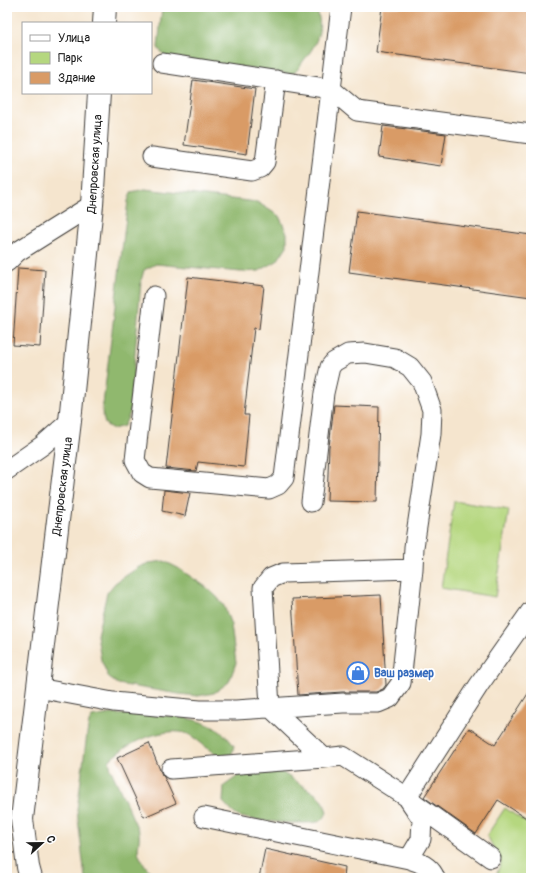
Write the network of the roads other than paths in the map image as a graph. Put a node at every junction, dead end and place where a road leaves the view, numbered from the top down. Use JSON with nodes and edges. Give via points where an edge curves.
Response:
{"nodes":[{"id":1,"x":105,"y":7,"type":"edge"},
{"id":2,"x":341,"y":7,"type":"edge"},
{"id":3,"x":104,"y":22,"type":"edge"},
{"id":4,"x":162,"y":63,"type":"dead end"},
{"id":5,"x":276,"y":80,"type":"junction"},
{"id":6,"x":331,"y":89,"type":"junction"},
{"id":7,"x":99,"y":94,"type":"edge"},
{"id":8,"x":531,"y":134,"type":"edge"},
{"id":9,"x":152,"y":157,"type":"dead end"},
{"id":10,"x":92,"y":205,"type":"junction"},
{"id":11,"x":7,"y":262,"type":"edge"},
{"id":12,"x":154,"y":296,"type":"dead end"},
{"id":13,"x":70,"y":422,"type":"junction"},
{"id":14,"x":7,"y":470,"type":"edge"},
{"id":15,"x":311,"y":502,"type":"dead end"},
{"id":16,"x":413,"y":569,"type":"junction"},
{"id":17,"x":531,"y":611,"type":"edge"},
{"id":18,"x":38,"y":688,"type":"junction"},
{"id":19,"x":270,"y":707,"type":"junction"},
{"id":20,"x":324,"y":758,"type":"junction"},
{"id":21,"x":171,"y":769,"type":"dead end"},
{"id":22,"x":407,"y":798,"type":"junction"},
{"id":23,"x":204,"y":816,"type":"dead end"},
{"id":24,"x":491,"y":858,"type":"dead end"},
{"id":25,"x":409,"y":859,"type":"junction"},
{"id":26,"x":31,"y":878,"type":"edge"},
{"id":27,"x":435,"y":878,"type":"edge"}],
"edges":[{"from":1,"to":3,"type":"main road"},
{"from":2,"to":6,"type":"lane"},
{"from":4,"to":5,"type":"lane"},
{"from":5,"to":6,"type":"lane"},
{"from":5,"to":9,"type":"lane","via":[[265,162],[260,168],[252,171]]},
{"from":6,"to":8,"type":"lane","via":[[357,111]]},
{"from":6,"to":12,"type":"lane","via":[[284,478],[278,485],[269,489],[199,483],[150,478],[142,473],[135,460]]},
{"from":7,"to":10,"type":"main road","name":"Днепровская улица"},
{"from":10,"to":11,"type":"lane","via":[[16,252]]},
{"from":10,"to":13,"type":"main road","name":"Днепровская улица"},
{"from":13,"to":14,"type":"lane"},
{"from":13,"to":18,"type":"main road","name":"Днепровская улица"},
{"from":15,"to":16,"type":"lane","via":[[324,393],[330,367],[348,354],[365,353],[395,358],[410,367],[422,382],[432,410]]},
{"from":16,"to":19,"type":"lane","via":[[402,683],[390,698],[378,703]]},
{"from":16,"to":19,"type":"lane","via":[[283,573],[270,578],[264,588]]},
{"from":17,"to":22,"type":"lane","via":[[479,685]]},
{"from":18,"to":19,"type":"lane","via":[[112,702],[200,710]]},
{"from":18,"to":26,"type":"main road","name":"Днепровская улица","via":[[22,819]]},
{"from":19,"to":20,"type":"lane"},
{"from":20,"to":21,"type":"lane"},
{"from":20,"to":22,"type":"lane","via":[[343,756]]},
{"from":22,"to":24,"type":"lane"},
{"from":22,"to":25,"type":"lane","via":[[422,820],[420,839]]},
{"from":23,"to":25,"type":"lane"},
{"from":25,"to":27,"type":"lane","via":[[421,862]]}]}
